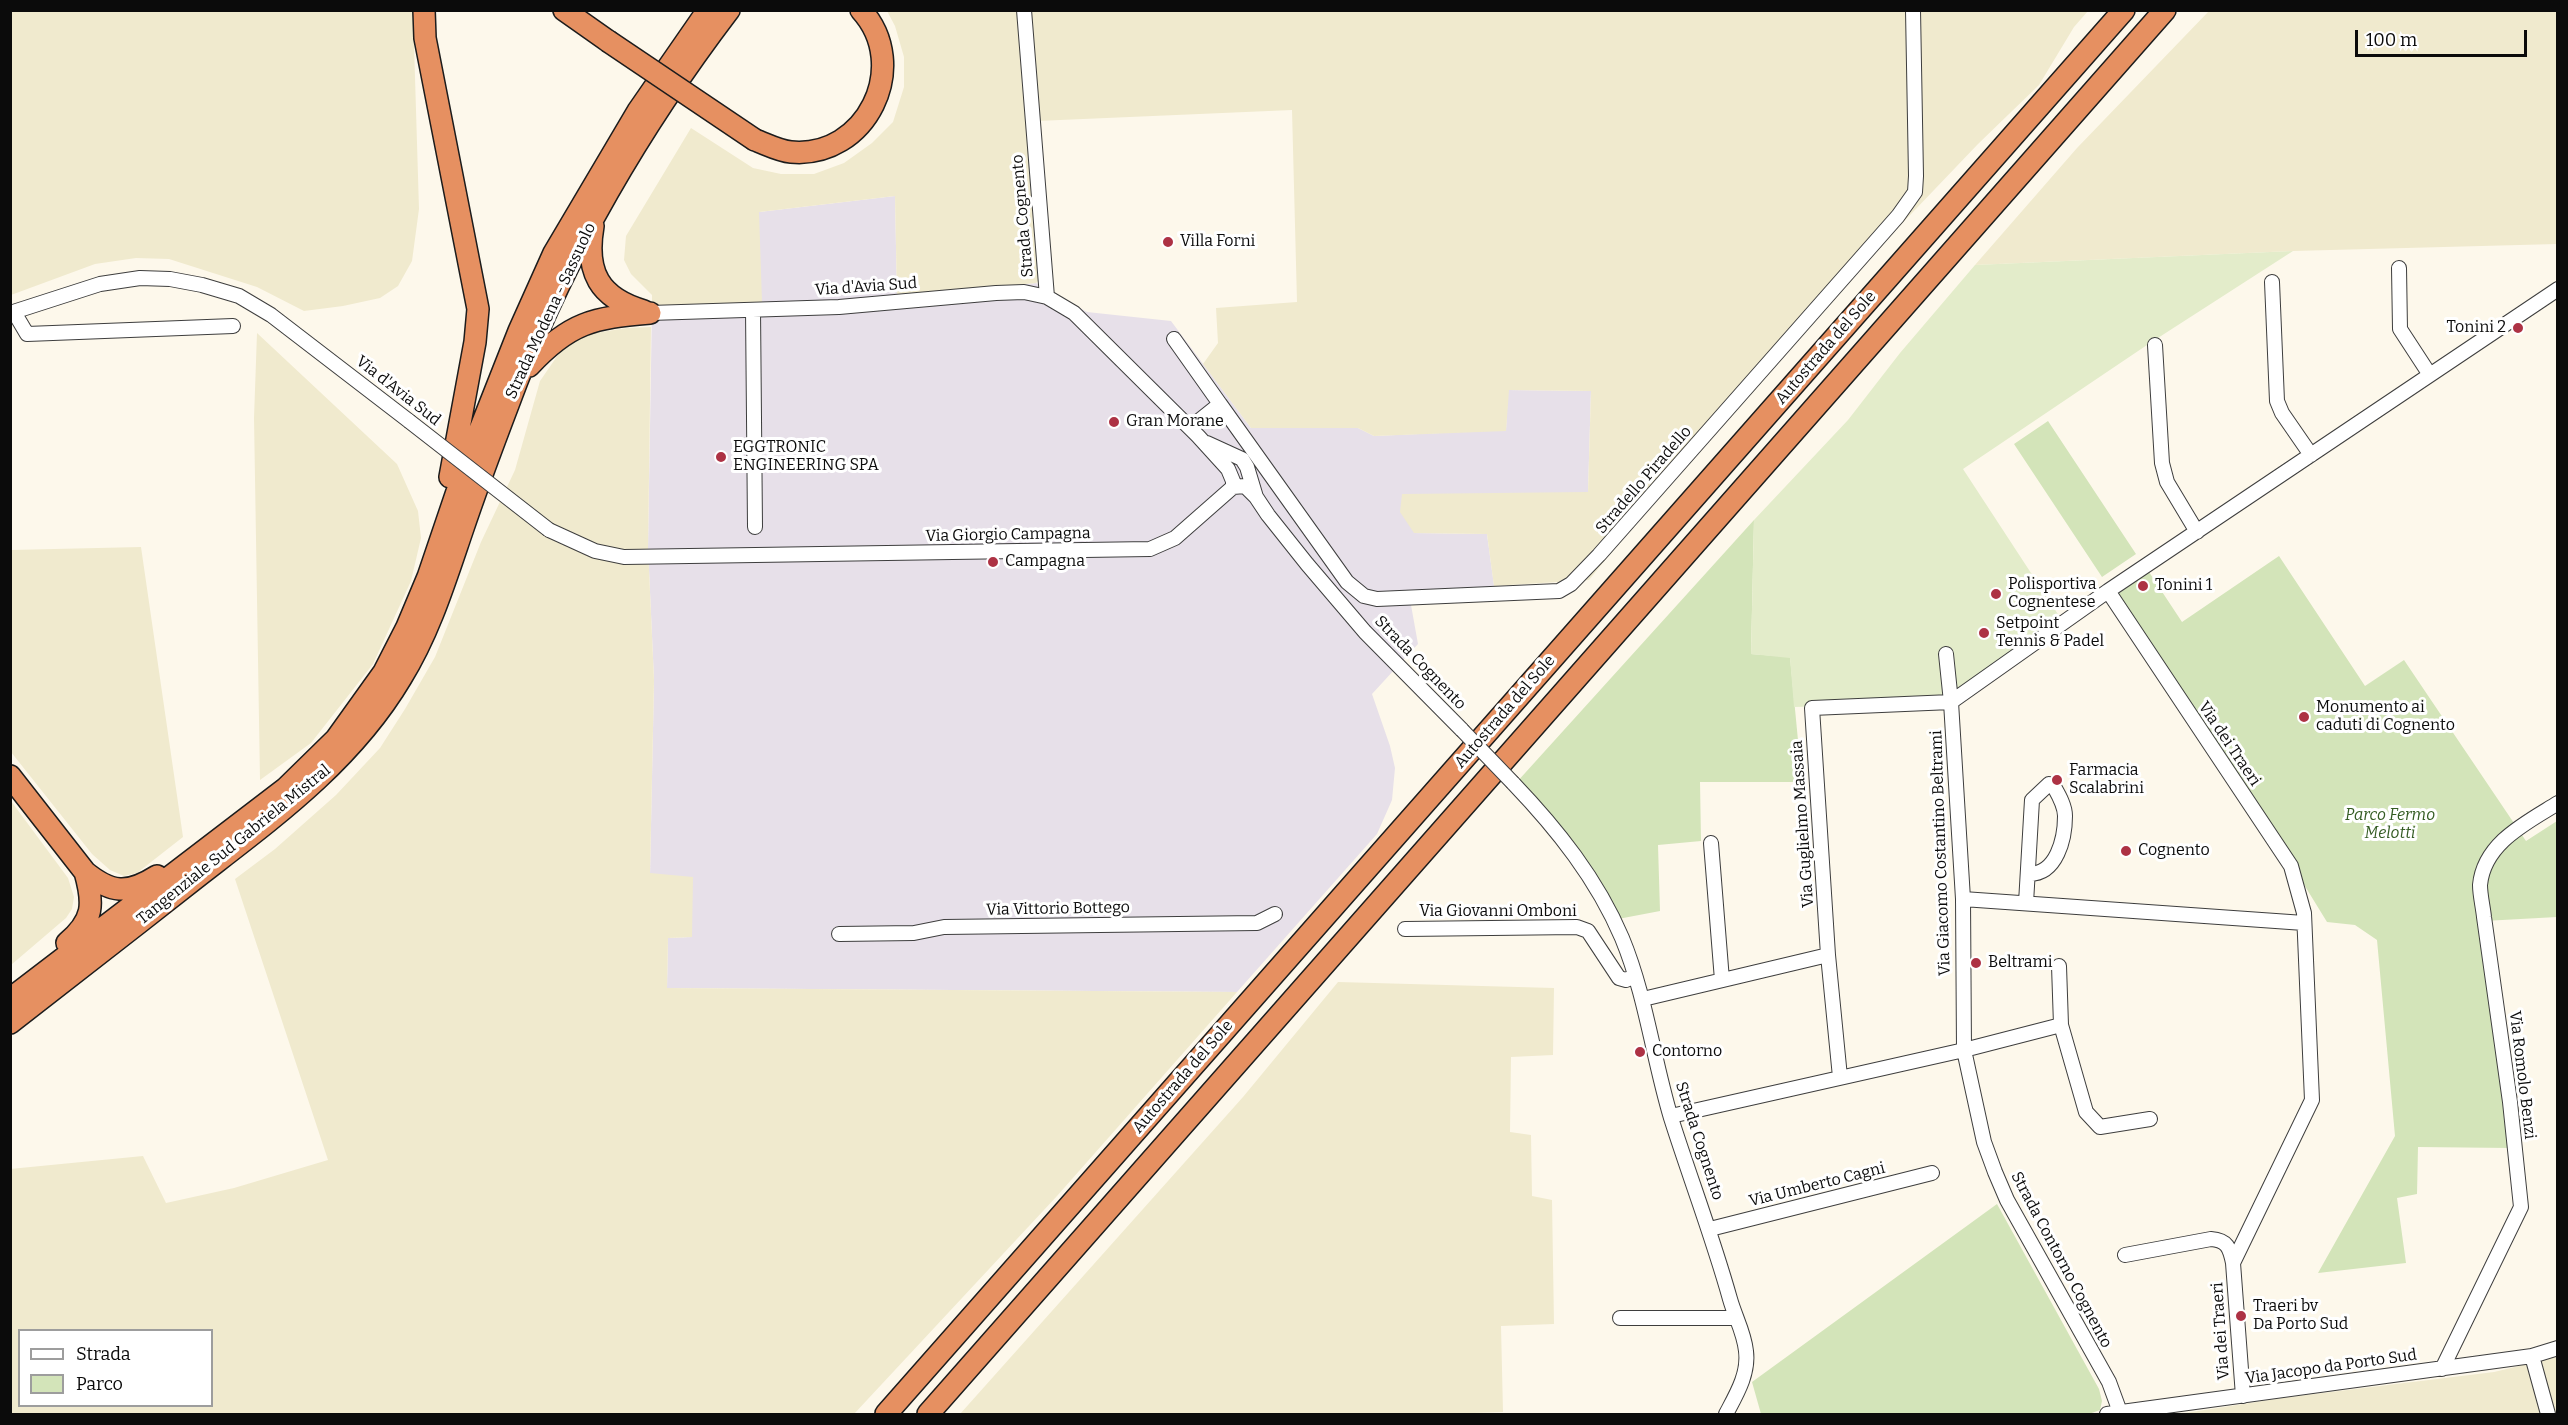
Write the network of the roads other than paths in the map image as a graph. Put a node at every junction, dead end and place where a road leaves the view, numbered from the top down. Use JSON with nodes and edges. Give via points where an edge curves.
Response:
{"nodes":[{"id":1,"x":424,"y":10,"type":"edge"},
{"id":2,"x":564,"y":10,"type":"edge"},
{"id":3,"x":861,"y":10,"type":"edge"},
{"id":4,"x":1024,"y":10,"type":"edge"},
{"id":5,"x":1913,"y":10,"type":"edge"},
{"id":6,"x":2124,"y":10,"type":"edge"},
{"id":7,"x":2165,"y":10,"type":"edge"},
{"id":8,"x":724,"y":13,"type":"edge"},
{"id":9,"x":595,"y":215,"type":"junction"},
{"id":10,"x":2398,"y":268,"type":"dead end"},
{"id":11,"x":2272,"y":282,"type":"dead end"},
{"id":12,"x":2558,"y":289,"type":"edge"},
{"id":13,"x":1047,"y":297,"type":"junction"},
{"id":14,"x":753,"y":310,"type":"junction"},
{"id":15,"x":12,"y":313,"type":"edge"},
{"id":16,"x":650,"y":313,"type":"junction"},
{"id":17,"x":233,"y":326,"type":"dead end"},
{"id":18,"x":1173,"y":339,"type":"dead end"},
{"id":19,"x":2155,"y":345,"type":"dead end"},
{"id":20,"x":2430,"y":375,"type":"junction"},
{"id":21,"x":519,"y":377,"type":"junction"},
{"id":22,"x":1220,"y":404,"type":"junction"},
{"id":23,"x":1194,"y":432,"type":"junction"},
{"id":24,"x":2311,"y":454,"type":"junction"},
{"id":25,"x":1236,"y":486,"type":"junction"},
{"id":26,"x":465,"y":495,"type":"junction"},
{"id":27,"x":1256,"y":497,"type":"junction"},
{"id":28,"x":755,"y":527,"type":"dead end"},
{"id":29,"x":2197,"y":531,"type":"junction"},
{"id":30,"x":755,"y":555,"type":"joint"},
{"id":31,"x":428,"y":577,"type":"junction"},
{"id":32,"x":2108,"y":591,"type":"junction"},
{"id":33,"x":1946,"y":654,"type":"dead end"},
{"id":34,"x":1951,"y":702,"type":"junction"},
{"id":35,"x":10,"y":776,"type":"edge"},
{"id":36,"x":2558,"y":803,"type":"edge"},
{"id":37,"x":228,"y":832,"type":"junction"},
{"id":38,"x":1712,"y":843,"type":"dead end"},
{"id":39,"x":85,"y":872,"type":"junction"},
{"id":40,"x":2028,"y":874,"type":"junction"},
{"id":41,"x":1963,"y":899,"type":"junction"},
{"id":42,"x":2026,"y":903,"type":"junction"},
{"id":43,"x":1275,"y":914,"type":"dead end"},
{"id":44,"x":2304,"y":923,"type":"junction"},
{"id":45,"x":1405,"y":928,"type":"dead end"},
{"id":46,"x":840,"y":934,"type":"dead end"},
{"id":47,"x":1828,"y":955,"type":"junction"},
{"id":48,"x":2059,"y":966,"type":"dead end"},
{"id":49,"x":1635,"y":976,"type":"junction"},
{"id":50,"x":1722,"y":980,"type":"junction"},
{"id":51,"x":10,"y":993,"type":"edge"},
{"id":52,"x":1649,"y":997,"type":"junction"},
{"id":53,"x":10,"y":999,"type":"edge"},
{"id":54,"x":10,"y":1023,"type":"edge"},
{"id":55,"x":2061,"y":1025,"type":"junction"},
{"id":56,"x":1964,"y":1050,"type":"junction"},
{"id":57,"x":1840,"y":1077,"type":"junction"},
{"id":58,"x":1671,"y":1116,"type":"junction"},
{"id":59,"x":2150,"y":1119,"type":"dead end"},
{"id":60,"x":1932,"y":1173,"type":"dead end"},
{"id":61,"x":1710,"y":1229,"type":"junction"},
{"id":62,"x":2126,"y":1255,"type":"dead end"},
{"id":63,"x":2233,"y":1263,"type":"junction"},
{"id":64,"x":1620,"y":1318,"type":"dead end"},
{"id":65,"x":1736,"y":1318,"type":"junction"},
{"id":66,"x":2558,"y":1348,"type":"edge"},
{"id":67,"x":2532,"y":1356,"type":"junction"},
{"id":68,"x":2442,"y":1369,"type":"junction"},
{"id":69,"x":2242,"y":1396,"type":"junction"},
{"id":70,"x":2114,"y":1413,"type":"edge"},
{"id":71,"x":886,"y":1414,"type":"edge"},
{"id":72,"x":928,"y":1414,"type":"edge"},
{"id":73,"x":1726,"y":1414,"type":"edge"},
{"id":74,"x":2548,"y":1414,"type":"edge"}],
"edges":[{"from":1,"to":31,"type":"highway","via":[[425,38],[478,309],[473,353]]},
{"from":2,"to":3,"type":"highway","bridge":true,"via":[[755,140],[790,152],[838,144],[868,118],[884,69],[882,46]]},
{"from":4,"to":13,"type":"street","name":"Strada Cognento"},
{"from":5,"to":22,"type":"street","name":"Stradello Piradello","via":[[1915,192],[1599,555],[1559,591],[1377,599],[1364,596],[1347,582]]},
{"from":6,"to":71,"type":"highway","name":"Autostrada del Sole"},
{"from":7,"to":72,"type":"highway","name":"Autostrada del Sole"},
{"from":8,"to":9,"type":"highway","name":"Strada Modena - Sassuolo"},
{"from":8,"to":26,"type":"highway","name":"Strada Modena - Sassuolo","via":[[638,111],[554,253],[519,332]]},
{"from":9,"to":16,"type":"highway","via":[[591,240],[594,273],[616,300]]},
{"from":9,"to":21,"type":"highway","name":"Strada Modena - Sassuolo","via":[[571,259]]},
{"from":10,"to":20,"type":"street","via":[[2400,329]]},
{"from":11,"to":24,"type":"street","via":[[2277,401]]},
{"from":12,"to":20,"type":"street"},
{"from":13,"to":14,"type":"street","name":"Via d'Avia Sud","via":[[1024,292],[996,293],[839,307]]},
{"from":13,"to":23,"type":"street","name":"Strada Cognento","via":[[1074,313]]},
{"from":14,"to":16,"type":"street","name":"Via d'Avia Sud"},
{"from":14,"to":28,"type":"street"},
{"from":15,"to":17,"type":"street","name":"Via d'Avia Sud","via":[[27,334]]},
{"from":15,"to":30,"type":"street","name":"Via d'Avia Sud","bridge":true,"via":[[100,284],[140,278],[170,279],[239,296],[272,315],[549,530],[595,551],[624,556]]},
{"from":16,"to":21,"type":"highway","via":[[605,318],[576,327],[545,349]]},
{"from":18,"to":22,"type":"street"},
{"from":19,"to":29,"type":"street","via":[[2162,463],[2167,482]]},
{"from":20,"to":24,"type":"street"},
{"from":21,"to":26,"type":"highway","name":"Strada Modena - Sassuolo"},
{"from":22,"to":23,"type":"street"},
{"from":23,"to":25,"type":"street","name":"Strada Cognento","via":[[1228,469]]},
{"from":23,"to":27,"type":"street","name":"Strada Cognento","via":[[1242,459]]},
{"from":24,"to":29,"type":"street"},
{"from":25,"to":27,"type":"street","name":"Strada Cognento","via":[[1245,486]]},
{"from":25,"to":30,"type":"street","name":"Via Giorgio Campagna","via":[[1175,538],[1150,549]]},
{"from":26,"to":31,"type":"highway","name":"Tangenziale Sud Gabriela Mistral"},
{"from":26,"to":54,"type":"highway","name":"Tangenziale Sud Gabriela Mistral","via":[[426,630],[402,677],[350,749],[278,814]]},
{"from":27,"to":49,"type":"street","name":"Strada Cognento","bridge":true,"via":[[1365,632],[1556,828],[1622,939]]},
{"from":29,"to":32,"type":"street"},
{"from":31,"to":37,"type":"highway","name":"Tangenziale Sud Gabriela Mistral","via":[[384,672],[336,739],[286,788]]},
{"from":32,"to":34,"type":"street"},
{"from":32,"to":44,"type":"street","name":"Via dei Traeri","via":[[2290,866]]},
{"from":33,"to":34,"type":"street","name":"Via Giacomo Costantino Beltrami"},
{"from":34,"to":41,"type":"street","name":"Via Giacomo Costantino Beltrami"},
{"from":34,"to":47,"type":"street","name":"Via Guglielmo Massaia","via":[[1812,708]]},
{"from":35,"to":39,"type":"highway"},
{"from":36,"to":68,"type":"street","name":"Via Romolo Benzi","via":[[2511,832],[2487,861],[2482,874],[2480,887],[2522,1207]]},
{"from":37,"to":39,"type":"highway","via":[[146,884],[129,889],[112,890]]},
{"from":37,"to":53,"type":"highway","name":"Tangenziale Sud Gabriela Mistral"},
{"from":38,"to":50,"type":"street"},
{"from":39,"to":51,"type":"highway","via":[[92,901],[86,922],[77,935]]},
{"from":40,"to":40,"type":"street","via":[[2053,863],[2059,851],[2065,815],[2053,785],[2049,784],[2032,800]]},
{"from":40,"to":42,"type":"street"},
{"from":41,"to":42,"type":"street"},
{"from":41,"to":56,"type":"street","name":"Via Giacomo Costantino Beltrami"},
{"from":42,"to":44,"type":"street"},
{"from":43,"to":46,"type":"street","name":"Via Vittorio Bottego","via":[[1257,924],[944,927],[914,933]]},
{"from":44,"to":63,"type":"street","name":"Via dei Traeri","via":[[2312,1100]]},
{"from":45,"to":49,"type":"street","name":"Via Giovanni Omboni","via":[[1577,927],[1588,931],[1619,978]]},
{"from":47,"to":50,"type":"street"},
{"from":47,"to":57,"type":"street","name":"Via Guglielmo Massaia"},
{"from":48,"to":55,"type":"street"},
{"from":49,"to":52,"type":"street","name":"Strada Cognento"},
{"from":50,"to":52,"type":"street"},
{"from":52,"to":58,"type":"street","name":"Strada Cognento"},
{"from":55,"to":56,"type":"street"},
{"from":55,"to":59,"type":"street","via":[[2086,1112],[2100,1127]]},
{"from":56,"to":57,"type":"street"},
{"from":56,"to":70,"type":"street","name":"Strada Contorno Cognento","via":[[1984,1142],[1995,1172],[2109,1382]]},
{"from":57,"to":58,"type":"street"},
{"from":58,"to":61,"type":"street","name":"Strada Cognento"},
{"from":60,"to":61,"type":"street","name":"Via Umberto Cagni"},
{"from":61,"to":65,"type":"street","name":"Strada Cognento"},
{"from":62,"to":63,"type":"street","name":"Via dei Traeri","via":[[2211,1239],[2221,1240],[2229,1247]]},
{"from":63,"to":69,"type":"street","name":"Via dei Traeri"},
{"from":64,"to":65,"type":"street"},
{"from":65,"to":73,"type":"street","name":"Strada Cognento","via":[[1747,1354],[1745,1373]]},
{"from":66,"to":67,"type":"street","name":"Via Jacopo da Porto Sud"},
{"from":67,"to":68,"type":"street","name":"Via Jacopo da Porto Sud"},
{"from":67,"to":74,"type":"street"},
{"from":68,"to":69,"type":"street","name":"Via Jacopo da Porto Sud"},
{"from":69,"to":70,"type":"street","name":"Via Jacopo da Porto Sud"}]}
